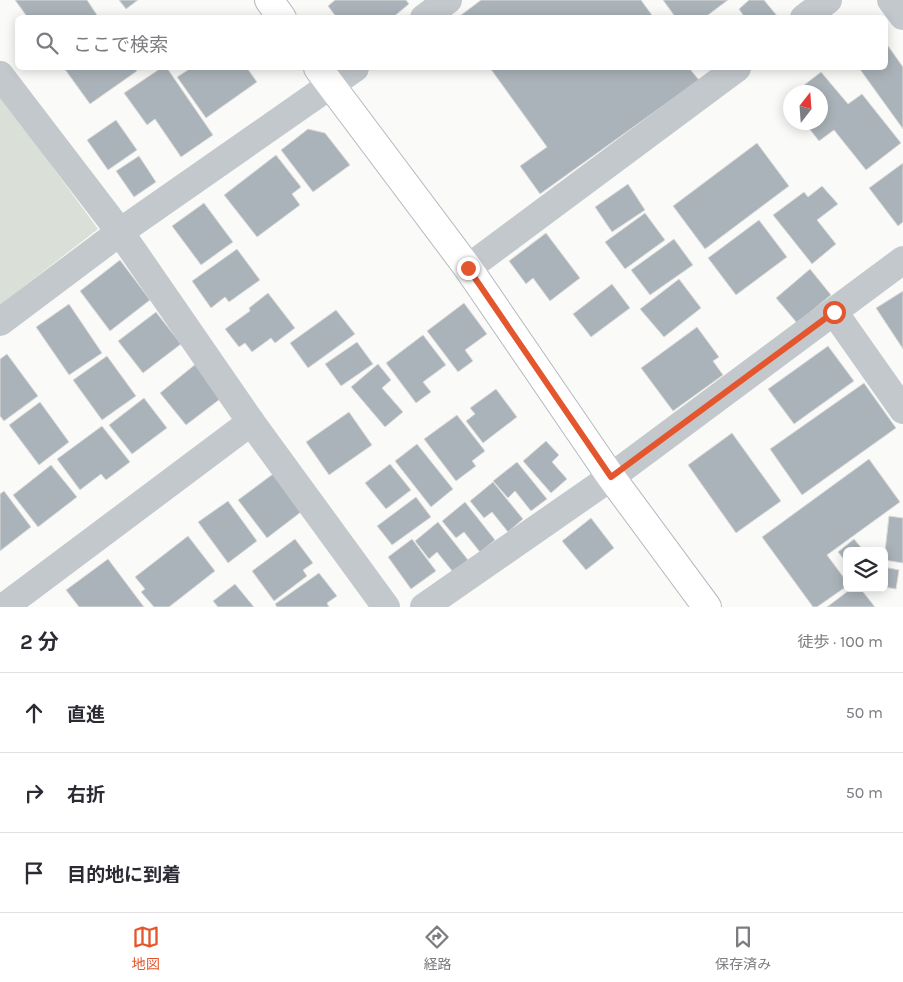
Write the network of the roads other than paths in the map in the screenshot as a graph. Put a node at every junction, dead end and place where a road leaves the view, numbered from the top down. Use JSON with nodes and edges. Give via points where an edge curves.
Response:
{"nodes":[{"id":1,"x":269,"y":0,"type":"edge"},
{"id":2,"x":448,"y":0,"type":"edge"},
{"id":3,"x":828,"y":0,"type":"edge"},
{"id":4,"x":892,"y":0,"type":"edge"},
{"id":5,"x":280,"y":15,"type":"edge"},
{"id":6,"x":428,"y":15,"type":"edge"},
{"id":7,"x":808,"y":15,"type":"edge"},
{"id":8,"x":903,"y":16,"type":"edge"},
{"id":9,"x":348,"y":70,"type":"edge"},
{"id":10,"x":734,"y":70,"type":"edge"},
{"id":11,"x":0,"y":75,"type":"edge"},
{"id":12,"x":325,"y":76,"type":"edge"},
{"id":13,"x":120,"y":232,"type":"junction"},
{"id":14,"x":903,"y":260,"type":"edge"},
{"id":15,"x":468,"y":268,"type":"junction"},
{"id":16,"x":834,"y":312,"type":"junction"},
{"id":17,"x":0,"y":322,"type":"edge"},
{"id":18,"x":903,"y":410,"type":"edge"},
{"id":19,"x":251,"y":422,"type":"junction"},
{"id":20,"x":611,"y":477,"type":"junction"},
{"id":21,"x":4,"y":607,"type":"edge"},
{"id":22,"x":386,"y":607,"type":"edge"},
{"id":23,"x":424,"y":607,"type":"edge"},
{"id":24,"x":707,"y":607,"type":"edge"}],
"edges":[{"from":1,"to":5,"type":"street"},
{"from":2,"to":6,"type":"street"},
{"from":3,"to":7,"type":"street"},
{"from":4,"to":8,"type":"street"},
{"from":9,"to":12,"type":"street"},
{"from":10,"to":15,"type":"street"},
{"from":11,"to":13,"type":"street"},
{"from":12,"to":13,"type":"street"},
{"from":12,"to":15,"type":"street"},
{"from":13,"to":17,"type":"street"},
{"from":13,"to":19,"type":"street"},
{"from":14,"to":16,"type":"street"},
{"from":15,"to":20,"type":"street"},
{"from":16,"to":18,"type":"street"},
{"from":16,"to":20,"type":"street"},
{"from":19,"to":21,"type":"street"},
{"from":19,"to":22,"type":"street"},
{"from":20,"to":23,"type":"street"},
{"from":20,"to":24,"type":"street"}]}
